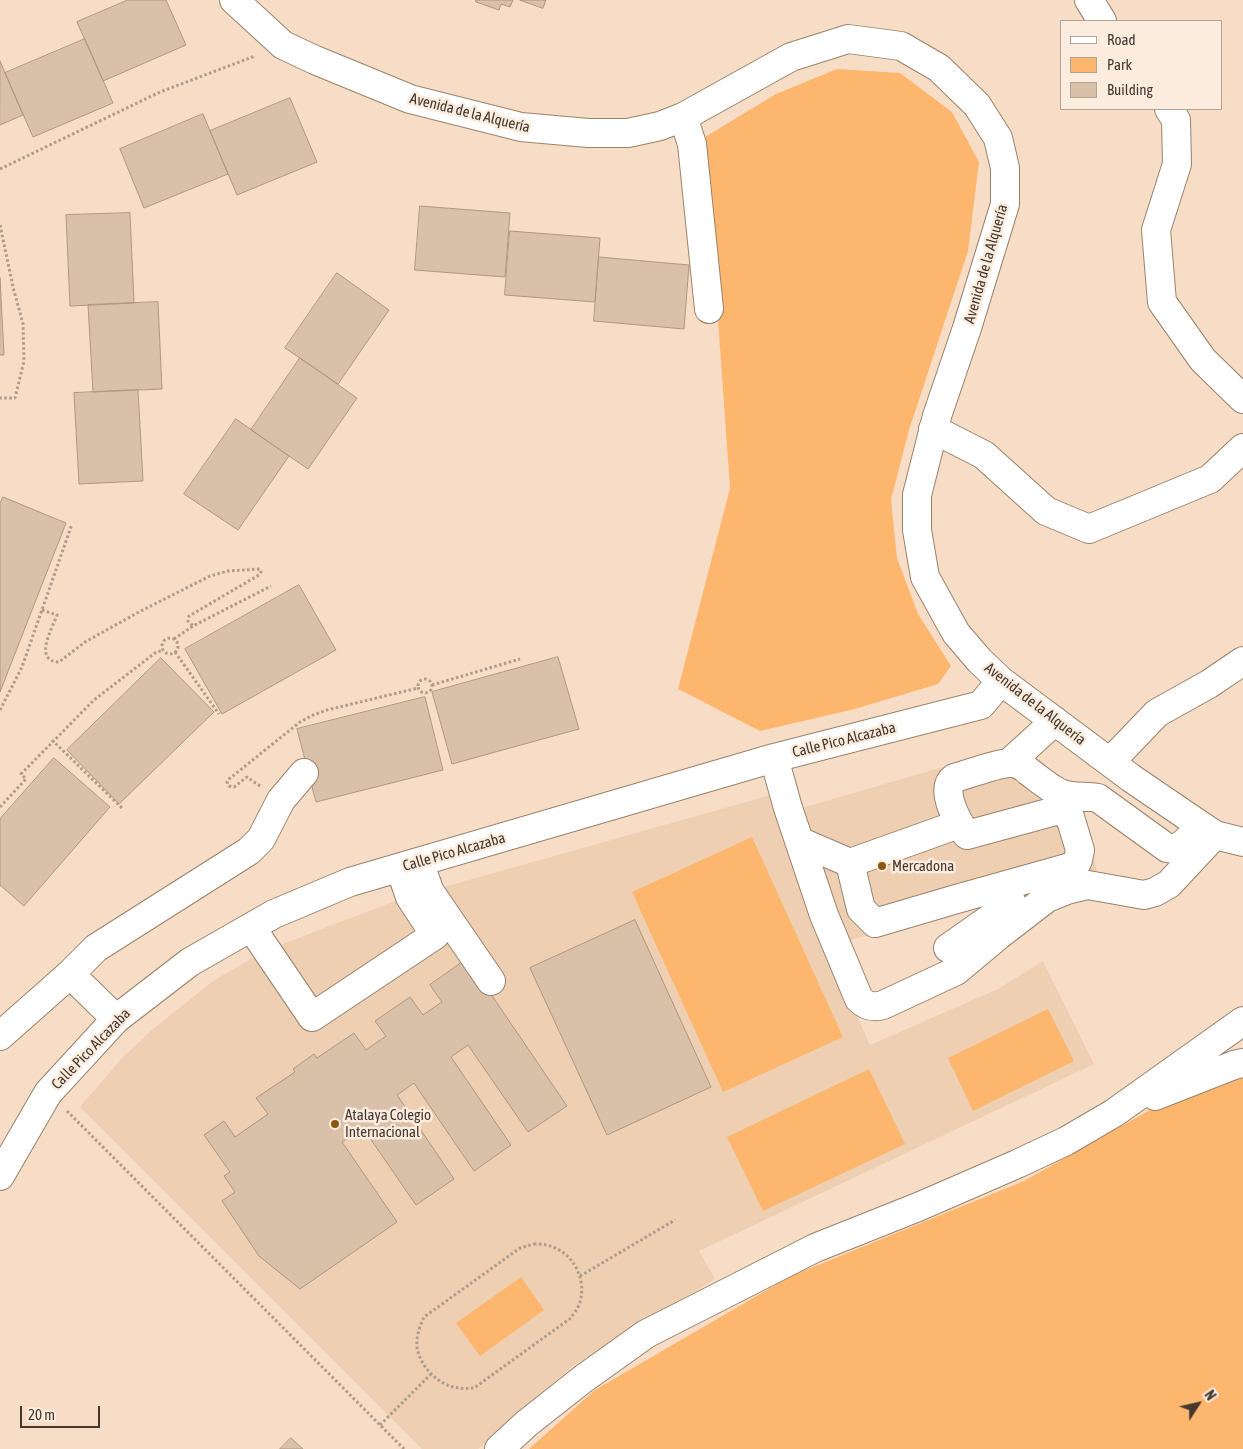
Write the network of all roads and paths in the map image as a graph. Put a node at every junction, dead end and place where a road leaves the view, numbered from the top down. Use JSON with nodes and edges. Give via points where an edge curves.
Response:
{"nodes":[{"id":1,"x":234,"y":0,"type":"edge"},
{"id":2,"x":1089,"y":0,"type":"edge"},
{"id":3,"x":1101,"y":20,"type":"edge"},
{"id":4,"x":283,"y":45,"type":"junction"},
{"id":5,"x":1170,"y":110,"type":"edge"},
{"id":6,"x":683,"y":117,"type":"junction"},
{"id":7,"x":0,"y":170,"type":"edge"},
{"id":8,"x":0,"y":224,"type":"edge"},
{"id":9,"x":709,"y":309,"type":"dead end"},
{"id":10,"x":0,"y":398,"type":"edge"},
{"id":11,"x":1243,"y":399,"type":"edge"},
{"id":12,"x":933,"y":429,"type":"junction"},
{"id":13,"x":1243,"y":448,"type":"edge"},
{"id":14,"x":72,"y":524,"type":"dead end"},
{"id":15,"x":271,"y":586,"type":"dead end"},
{"id":16,"x":42,"y":610,"type":"junction"},
{"id":17,"x":193,"y":626,"type":"junction"},
{"id":18,"x":174,"y":640,"type":"junction"},
{"id":19,"x":163,"y":650,"type":"junction"},
{"id":20,"x":175,"y":652,"type":"junction"},
{"id":21,"x":520,"y":659,"type":"dead end"},
{"id":22,"x":1243,"y":661,"type":"edge"},
{"id":23,"x":1001,"y":681,"type":"junction"},
{"id":24,"x":432,"y":685,"type":"junction"},
{"id":25,"x":418,"y":688,"type":"junction"},
{"id":26,"x":0,"y":710,"type":"edge"},
{"id":27,"x":219,"y":714,"type":"dead end"},
{"id":28,"x":1054,"y":721,"type":"junction"},
{"id":29,"x":52,"y":740,"type":"junction"},
{"id":30,"x":774,"y":758,"type":"junction"},
{"id":31,"x":1010,"y":762,"type":"junction"},
{"id":32,"x":1110,"y":762,"type":"junction"},
{"id":33,"x":304,"y":773,"type":"dead end"},
{"id":34,"x":1043,"y":784,"type":"junction"},
{"id":35,"x":281,"y":800,"type":"junction"},
{"id":36,"x":0,"y":807,"type":"edge"},
{"id":37,"x":122,"y":808,"type":"dead end"},
{"id":38,"x":1050,"y":812,"type":"junction"},
{"id":39,"x":958,"y":824,"type":"junction"},
{"id":40,"x":1207,"y":830,"type":"junction"},
{"id":41,"x":800,"y":841,"type":"junction"},
{"id":42,"x":1243,"y":842,"type":"edge"},
{"id":43,"x":850,"y":863,"type":"junction"},
{"id":44,"x":410,"y":865,"type":"junction"},
{"id":45,"x":1025,"y":890,"type":"dead end"},
{"id":46,"x":938,"y":920,"type":"dead end"},
{"id":47,"x":251,"y":927,"type":"junction"},
{"id":48,"x":952,"y":960,"type":"junction"},
{"id":49,"x":70,"y":974,"type":"junction"},
{"id":50,"x":490,"y":982,"type":"dead end"},
{"id":51,"x":116,"y":1019,"type":"junction"},
{"id":52,"x":1243,"y":1021,"type":"edge"},
{"id":53,"x":2,"y":1031,"type":"edge"},
{"id":54,"x":1243,"y":1063,"type":"edge"},
{"id":55,"x":48,"y":1092,"type":"junction"},
{"id":56,"x":1114,"y":1112,"type":"junction"},
{"id":57,"x":0,"y":1176,"type":"edge"},
{"id":58,"x":675,"y":1220,"type":"dead end"},
{"id":59,"x":580,"y":1276,"type":"junction"},
{"id":60,"x":431,"y":1374,"type":"junction"},
{"id":61,"x":380,"y":1425,"type":"junction"},
{"id":62,"x":404,"y":1449,"type":"edge"},
{"id":63,"x":499,"y":1449,"type":"edge"}],
"edges":[{"from":1,"to":4,"type":"street","name":"Avenida de la Alquería"},
{"from":2,"to":3,"type":"street"},
{"from":4,"to":6,"type":"street","name":"Avenida de la Alquería","via":[[410,99],[521,127],[628,133]]},
{"from":4,"to":7,"type":"path","via":[[160,92]]},
{"from":5,"to":11,"type":"street","via":[[1176,120],[1177,164],[1156,230],[1162,302],[1203,360]]},
{"from":6,"to":9,"type":"street","via":[[692,144]]},
{"from":6,"to":12,"type":"street","name":"Avenida de la Alquería","via":[[791,57],[848,39],[901,46],[939,68],[978,105],[998,138],[1005,168],[1005,204]]},
{"from":8,"to":10,"type":"path","via":[[23,324],[24,361],[15,398]]},
{"from":12,"to":13,"type":"street","via":[[984,455],[1046,512],[1089,529],[1210,479]]},
{"from":12,"to":23,"type":"street","name":"Avenida de la Alquería","via":[[917,495],[917,530],[925,577],[956,633]]},
{"from":14,"to":16,"type":"path"},
{"from":15,"to":17,"type":"path"},
{"from":16,"to":17,"type":"path","via":[[57,615],[45,649],[47,657],[59,662],[85,642],[210,576],[260,569],[259,575],[189,616],[188,621]]},
{"from":16,"to":26,"type":"path","via":[[22,667]]},
{"from":17,"to":18,"type":"path"},
{"from":18,"to":19,"type":"path","via":[[165,640]]},
{"from":18,"to":20,"type":"path","via":[[178,648]]},
{"from":19,"to":20,"type":"path","via":[[171,654]]},
{"from":19,"to":29,"type":"path","via":[[94,700]]},
{"from":20,"to":27,"type":"path"},
{"from":21,"to":24,"type":"path"},
{"from":22,"to":32,"type":"street","via":[[1157,713]]},
{"from":23,"to":28,"type":"street","name":"Avenida de la Alquería"},
{"from":23,"to":30,"type":"street","name":"Calle Pico Alcazaba","via":[[981,705]]},
{"from":24,"to":25,"type":"path","via":[[421,680]]},
{"from":24,"to":25,"type":"path","via":[[429,692],[420,692]]},
{"from":25,"to":35,"type":"path","via":[[313,715],[228,780],[229,786],[234,787],[247,777]]},
{"from":28,"to":31,"type":"street"},
{"from":28,"to":32,"type":"street","name":"Avenida de la Alquería"},
{"from":29,"to":36,"type":"path","via":[[21,774],[26,778]]},
{"from":29,"to":37,"type":"path"},
{"from":30,"to":41,"type":"street"},
{"from":30,"to":44,"type":"street","name":"Calle Pico Alcazaba"},
{"from":31,"to":34,"type":"street","via":[[1028,770]]},
{"from":31,"to":39,"type":"street","via":[[949,782]]},
{"from":32,"to":40,"type":"street","name":"Avenida de la Alquería"},
{"from":33,"to":35,"type":"street"},
{"from":34,"to":38,"type":"street"},
{"from":34,"to":40,"type":"street","via":[[1061,793],[1098,798],[1171,850]]},
{"from":35,"to":49,"type":"street","via":[[261,839],[249,851],[96,948]]},
{"from":38,"to":39,"type":"street","via":[[967,835]]},
{"from":38,"to":43,"type":"street","via":[[1059,810],[1070,817],[1080,850],[1072,867],[875,923],[861,909]]},
{"from":39,"to":43,"type":"street"},
{"from":40,"to":42,"type":"street","name":"Avenida de la Alquería"},
{"from":40,"to":48,"type":"street","via":[[1169,884],[1155,892],[1144,894],[1088,886],[1067,890],[1048,898],[999,935]]},
{"from":41,"to":43,"type":"street"},
{"from":41,"to":48,"type":"street","via":[[824,915],[859,999],[878,1007]]},
{"from":44,"to":47,"type":"street","name":"Calle Pico Alcazaba","via":[[350,882]]},
{"from":44,"to":47,"type":"street","via":[[410,897],[435,934],[312,1017]]},
{"from":44,"to":50,"type":"street"},
{"from":45,"to":48,"type":"street"},
{"from":46,"to":48,"type":"street"},
{"from":47,"to":51,"type":"street","name":"Calle Pico Alcazaba","via":[[190,962]]},
{"from":49,"to":51,"type":"street"},
{"from":49,"to":53,"type":"street"},
{"from":51,"to":55,"type":"street","name":"Calle Pico Alcazaba"},
{"from":52,"to":56,"type":"street"},
{"from":54,"to":56,"type":"street"},
{"from":55,"to":57,"type":"street","name":"Calle Pico Alcazaba"},
{"from":55,"to":61,"type":"path"},
{"from":56,"to":63,"type":"street","via":[[1066,1141],[918,1207],[815,1248],[646,1334],[583,1379]]},
{"from":58,"to":59,"type":"path"},
{"from":59,"to":60,"type":"path","via":[[579,1306],[571,1318],[474,1388],[444,1384]]},
{"from":59,"to":60,"type":"path","via":[[574,1262],[563,1252],[534,1244],[520,1248],[424,1317],[418,1331],[418,1347],[422,1362]]},
{"from":60,"to":61,"type":"path"},
{"from":61,"to":62,"type":"path"}]}
